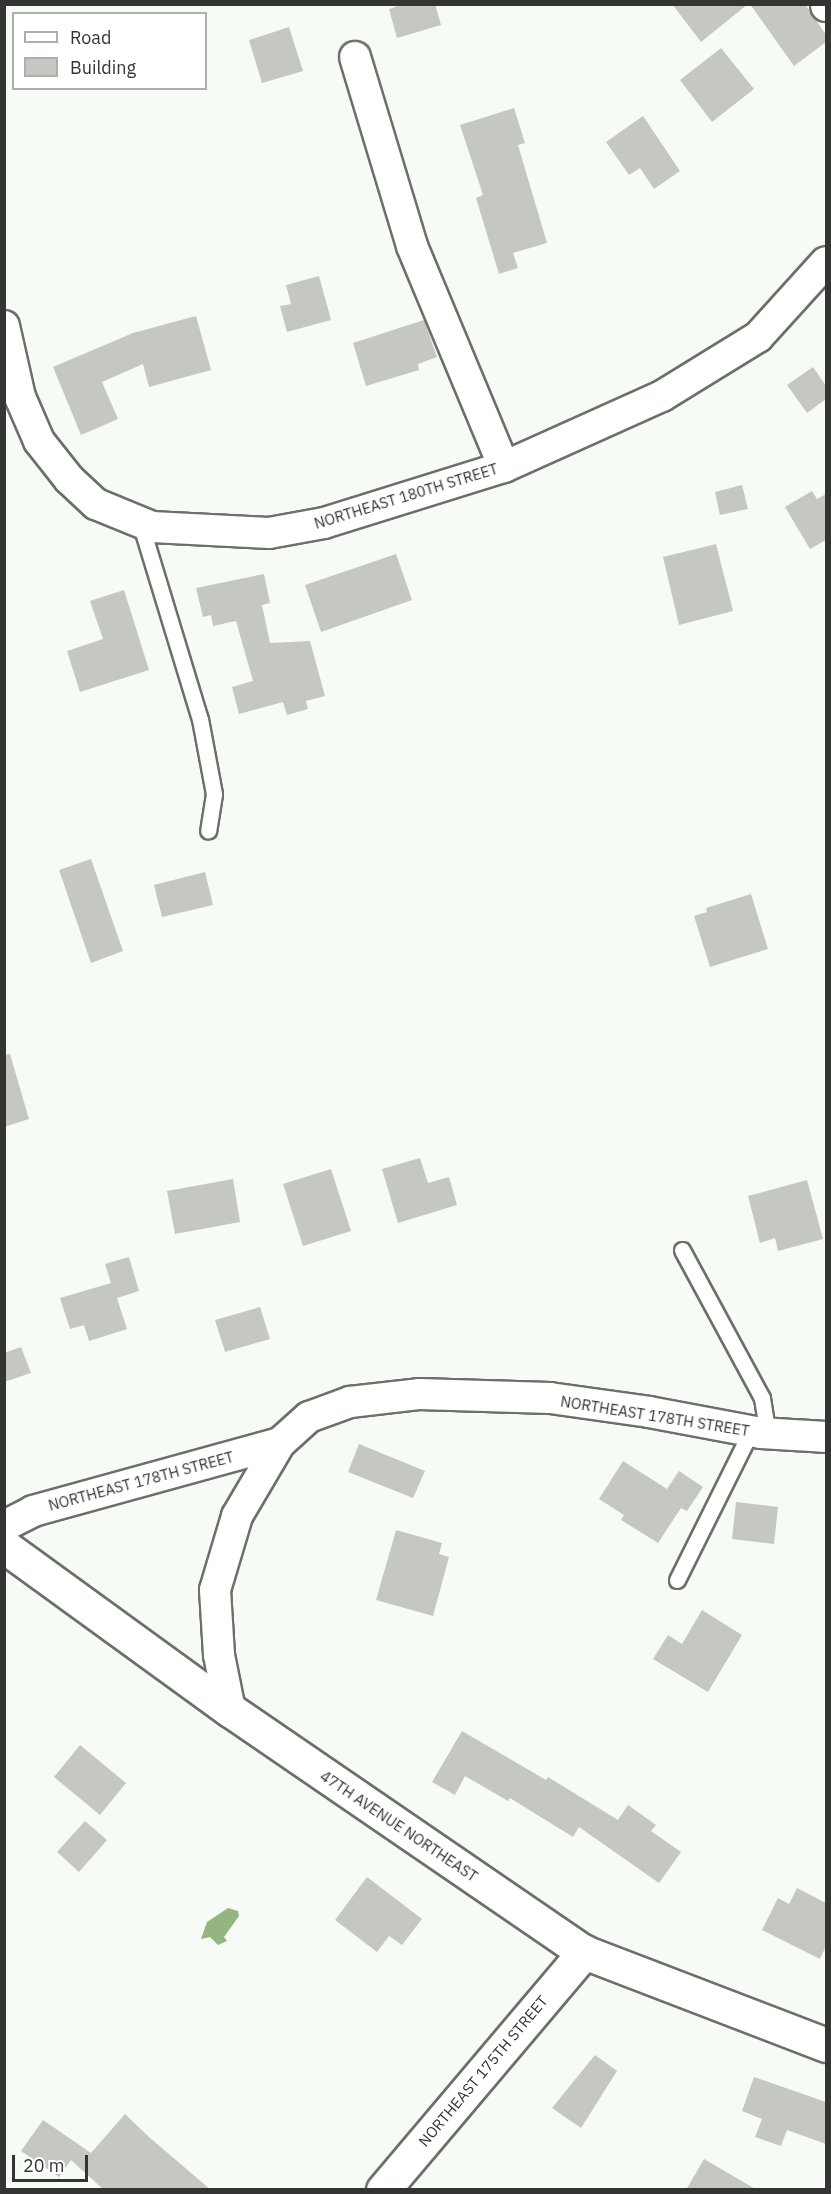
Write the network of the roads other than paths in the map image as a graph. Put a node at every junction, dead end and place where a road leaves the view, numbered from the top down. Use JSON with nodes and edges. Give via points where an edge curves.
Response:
{"nodes":[{"id":1,"x":355,"y":57,"type":"dead end"},
{"id":2,"x":826,"y":262,"type":"edge"},
{"id":3,"x":4,"y":326,"type":"edge"},
{"id":4,"x":504,"y":467,"type":"junction"},
{"id":5,"x":140,"y":522,"type":"junction"},
{"id":6,"x":208,"y":831,"type":"dead end"},
{"id":7,"x":682,"y":1250,"type":"dead end"},
{"id":8,"x":759,"y":1432,"type":"junction"},
{"id":9,"x":826,"y":1437,"type":"edge"},
{"id":10,"x":280,"y":1443,"type":"junction"},
{"id":11,"x":4,"y":1526,"type":"edge"},
{"id":12,"x":4,"y":1546,"type":"edge"},
{"id":13,"x":677,"y":1580,"type":"dead end"},
{"id":14,"x":230,"y":1710,"type":"junction"},
{"id":15,"x":584,"y":1952,"type":"junction"},
{"id":16,"x":826,"y":2045,"type":"edge"},
{"id":17,"x":382,"y":2190,"type":"edge"}],
"edges":[{"from":1,"to":4,"type":"street","via":[[412,246]]},
{"from":2,"to":4,"type":"street","name":"NORTHEAST 180TH STREET","via":[[758,337],[662,396]]},
{"from":3,"to":5,"type":"street","name":"NORTHEAST 180TH STREET","via":[[20,397],[39,441],[69,480],[96,504]]},
{"from":4,"to":5,"type":"street","name":"NORTHEAST 180TH STREET","via":[[324,523],[269,533],[211,533],[152,527]]},
{"from":5,"to":6,"type":"lane","via":[[200,719],[214,794]]},
{"from":7,"to":8,"type":"lane","via":[[762,1398]]},
{"from":8,"to":9,"type":"street","name":"NORTHEAST 178TH STREET"},
{"from":8,"to":10,"type":"street","name":"NORTHEAST 178TH STREET","via":[[550,1398],[419,1394],[350,1402],[309,1417]]},
{"from":8,"to":13,"type":"lane"},
{"from":10,"to":11,"type":"street","name":"NORTHEAST 178TH STREET","via":[[33,1511]]},
{"from":10,"to":14,"type":"street","name":"NORTHEAST 178TH STREET","via":[[237,1516],[215,1590],[219,1655]]},
{"from":12,"to":14,"type":"street","name":"47TH AVENUE NORTHEAST"},
{"from":14,"to":15,"type":"street","name":"47TH AVENUE NORTHEAST"},
{"from":15,"to":16,"type":"street","name":"47TH AVENUE NORTHEAST"},
{"from":15,"to":17,"type":"street","name":"NORTHEAST 175TH STREET"}]}
